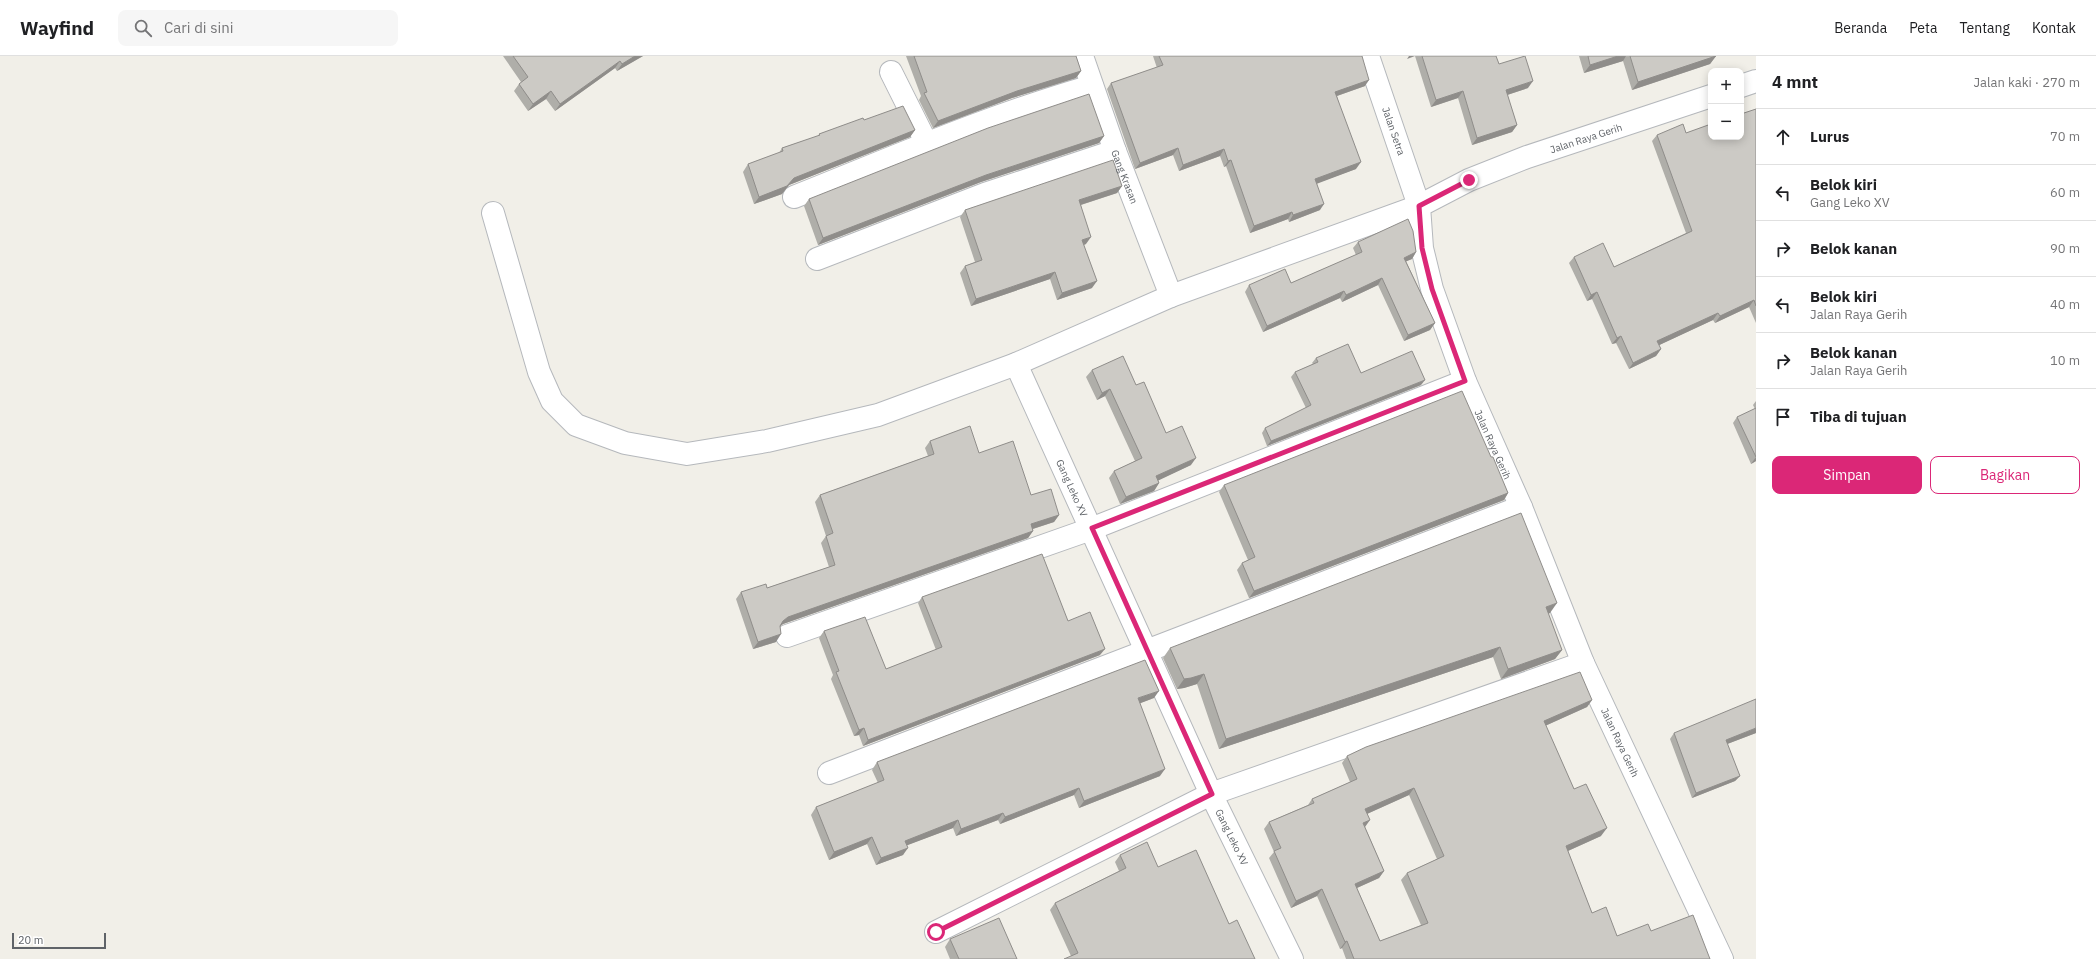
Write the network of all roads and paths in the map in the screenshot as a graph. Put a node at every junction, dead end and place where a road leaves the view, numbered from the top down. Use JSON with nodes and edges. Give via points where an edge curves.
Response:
{"nodes":[{"id":1,"x":1082,"y":56,"type":"edge"},
{"id":2,"x":1368,"y":56,"type":"edge"},
{"id":3,"x":891,"y":72,"type":"dead end"},
{"id":4,"x":1756,"y":81,"type":"edge"},
{"id":5,"x":1744,"y":85,"type":"edge"},
{"id":6,"x":1092,"y":86,"type":"junction"},
{"id":7,"x":1708,"y":97,"type":"edge"},
{"id":8,"x":927,"y":144,"type":"junction"},
{"id":9,"x":1115,"y":151,"type":"junction"},
{"id":10,"x":794,"y":197,"type":"dead end"},
{"id":11,"x":1419,"y":206,"type":"junction"},
{"id":12,"x":492,"y":213,"type":"dead end"},
{"id":13,"x":817,"y":259,"type":"dead end"},
{"id":14,"x":1171,"y":296,"type":"junction"},
{"id":15,"x":1016,"y":364,"type":"junction"},
{"id":16,"x":1465,"y":381,"type":"junction"},
{"id":17,"x":1521,"y":507,"type":"junction"},
{"id":18,"x":1092,"y":528,"type":"junction"},
{"id":19,"x":787,"y":636,"type":"dead end"},
{"id":20,"x":1147,"y":651,"type":"junction"},
{"id":21,"x":1583,"y":663,"type":"junction"},
{"id":22,"x":829,"y":773,"type":"dead end"},
{"id":23,"x":1212,"y":794,"type":"junction"},
{"id":24,"x":936,"y":932,"type":"dead end"},
{"id":25,"x":1292,"y":959,"type":"edge"},
{"id":26,"x":1722,"y":959,"type":"edge"}],
"edges":[{"from":1,"to":6,"type":"street","name":"Gang Krasan"},
{"from":2,"to":11,"type":"street","name":"Jalan Setra"},
{"from":3,"to":8,"type":"street"},
{"from":4,"to":5,"type":"street"},
{"from":6,"to":8,"type":"street"},
{"from":6,"to":9,"type":"street","name":"Gang Krasan"},
{"from":7,"to":11,"type":"street","name":"Jalan Raya Gerih","via":[[1527,157],[1469,180]]},
{"from":8,"to":10,"type":"street"},
{"from":9,"to":13,"type":"street","via":[[984,194]]},
{"from":9,"to":14,"type":"street","name":"Gang Krasan"},
{"from":11,"to":14,"type":"street"},
{"from":11,"to":16,"type":"street","name":"Jalan Raya Gerih","via":[[1422,248],[1432,289]]},
{"from":12,"to":15,"type":"street","via":[[539,372],[552,401],[576,425],[625,443],[687,454],[767,442],[878,415]]},
{"from":14,"to":15,"type":"street"},
{"from":15,"to":18,"type":"street","name":"Gang Leko XV"},
{"from":16,"to":17,"type":"street","name":"Jalan Raya Gerih"},
{"from":16,"to":18,"type":"street"},
{"from":17,"to":20,"type":"street"},
{"from":17,"to":21,"type":"street","name":"Jalan Raya Gerih"},
{"from":18,"to":19,"type":"street"},
{"from":18,"to":20,"type":"street","name":"Gang Leko XV"},
{"from":20,"to":22,"type":"street"},
{"from":20,"to":23,"type":"street","name":"Gang Leko XV"},
{"from":21,"to":23,"type":"street"},
{"from":21,"to":26,"type":"street","name":"Jalan Raya Gerih"},
{"from":23,"to":24,"type":"street"},
{"from":23,"to":25,"type":"street","name":"Gang Leko XV"}]}
